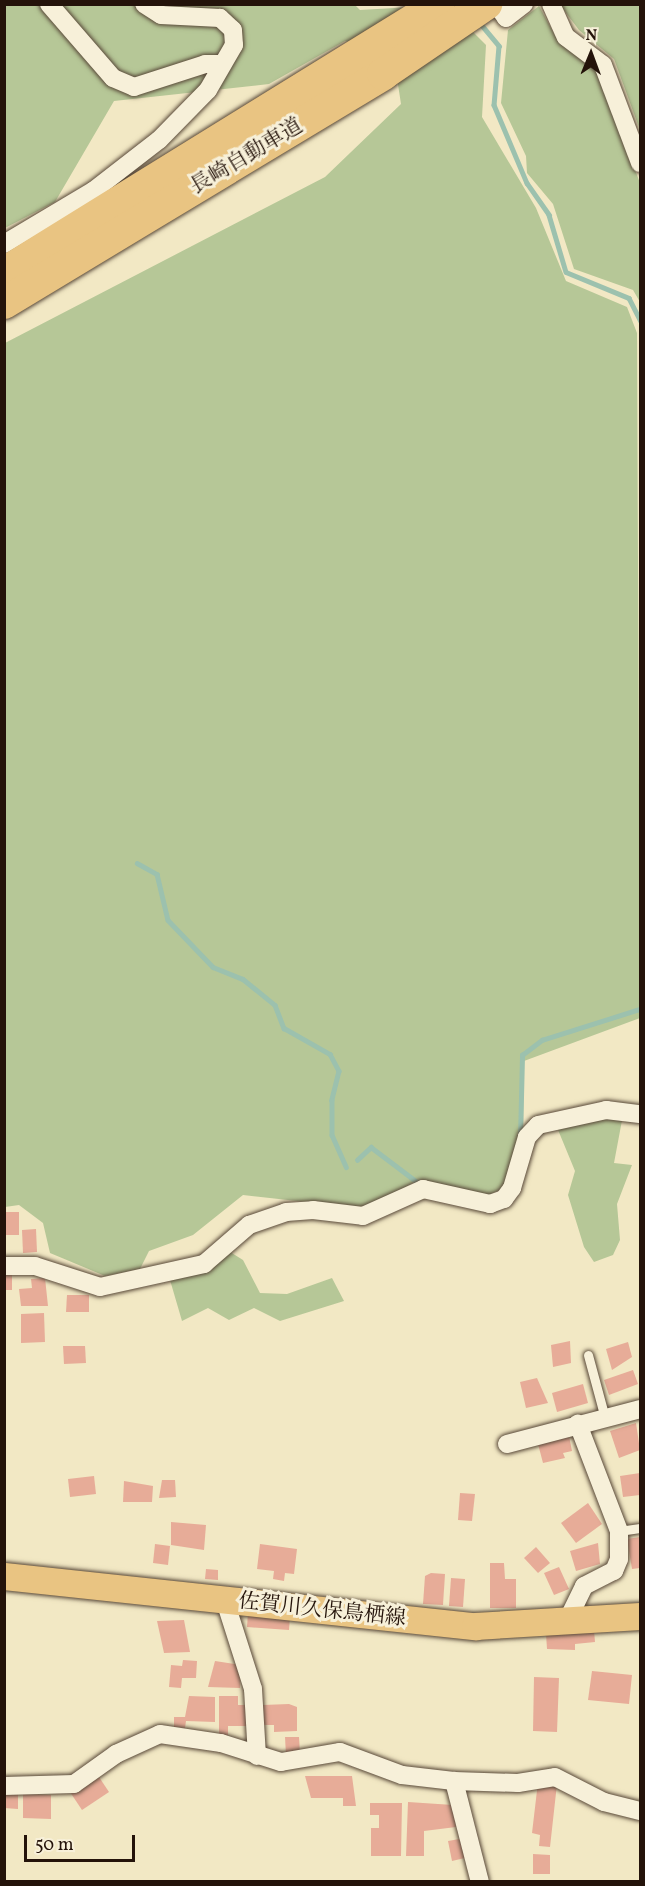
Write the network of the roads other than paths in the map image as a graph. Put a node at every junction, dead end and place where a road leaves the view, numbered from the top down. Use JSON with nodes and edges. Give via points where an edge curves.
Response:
{"nodes":[{"id":1,"x":49,"y":4,"type":"edge"},
{"id":2,"x":144,"y":4,"type":"edge"},
{"id":3,"x":439,"y":4,"type":"edge"},
{"id":4,"x":486,"y":4,"type":"edge"},
{"id":5,"x":496,"y":4,"type":"edge"},
{"id":6,"x":524,"y":4,"type":"edge"},
{"id":7,"x":551,"y":4,"type":"edge"},
{"id":8,"x":376,"y":63,"type":"junction"},
{"id":9,"x":222,"y":64,"type":"junction"},
{"id":10,"x":640,"y":163,"type":"edge"},
{"id":11,"x":4,"y":244,"type":"edge"},
{"id":12,"x":4,"y":273,"type":"edge"},
{"id":13,"x":4,"y":303,"type":"edge"},
{"id":14,"x":640,"y":1114,"type":"edge"},
{"id":15,"x":4,"y":1266,"type":"edge"},
{"id":16,"x":588,"y":1355,"type":"dead end"},
{"id":17,"x":640,"y":1408,"type":"edge"},
{"id":18,"x":605,"y":1418,"type":"junction"},
{"id":19,"x":578,"y":1424,"type":"junction"},
{"id":20,"x":507,"y":1444,"type":"dead end"},
{"id":21,"x":640,"y":1528,"type":"edge"},
{"id":22,"x":619,"y":1531,"type":"junction"},
{"id":23,"x":4,"y":1576,"type":"edge"},
{"id":24,"x":225,"y":1601,"type":"junction"},
{"id":25,"x":640,"y":1616,"type":"edge"},
{"id":26,"x":567,"y":1621,"type":"junction"},
{"id":27,"x":257,"y":1756,"type":"junction"},
{"id":28,"x":454,"y":1781,"type":"junction"},
{"id":29,"x":4,"y":1785,"type":"edge"},
{"id":30,"x":640,"y":1811,"type":"edge"},
{"id":31,"x":480,"y":1881,"type":"edge"}],
"edges":[{"from":1,"to":9,"type":"street","via":[[113,78],[134,87],[205,64]]},
{"from":2,"to":9,"type":"street","via":[[161,15],[220,18],[232,30],[234,45]]},
{"from":3,"to":8,"type":"highway","name":"長崎自動車道"},
{"from":4,"to":8,"type":"highway","name":"長崎自動車道"},
{"from":5,"to":6,"type":"street","via":[[506,18]]},
{"from":7,"to":10,"type":"street","via":[[566,37],[603,65]]},
{"from":8,"to":12,"type":"highway","name":"長崎自動車道"},
{"from":8,"to":13,"type":"highway","name":"長崎自動車道"},
{"from":9,"to":11,"type":"street","via":[[208,90],[159,140],[93,191]]},
{"from":14,"to":15,"type":"street","via":[[606,1110],[538,1125],[527,1137],[512,1188],[504,1199],[490,1203],[423,1189],[363,1216],[313,1210],[286,1212],[249,1225],[204,1264],[100,1287],[35,1266]]},
{"from":16,"to":18,"type":"lane"},
{"from":17,"to":18,"type":"street"},
{"from":18,"to":19,"type":"street"},
{"from":19,"to":20,"type":"street"},
{"from":19,"to":22,"type":"street"},
{"from":21,"to":22,"type":"lane"},
{"from":22,"to":26,"type":"street","via":[[614,1571],[584,1586]]},
{"from":23,"to":24,"type":"main road","name":"佐賀川久保鳥栖線"},
{"from":24,"to":26,"type":"main road","name":"佐賀川久保鳥栖線","via":[[475,1626]]},
{"from":24,"to":27,"type":"street","via":[[253,1689]]},
{"from":25,"to":26,"type":"main road","name":"佐賀川久保鳥栖線"},
{"from":27,"to":28,"type":"street","via":[[281,1762],[340,1752],[402,1775]]},
{"from":27,"to":29,"type":"street","via":[[221,1743],[160,1734],[116,1754],[74,1784]]},
{"from":28,"to":30,"type":"street","via":[[518,1783],[555,1777],[604,1802]]},
{"from":28,"to":31,"type":"street"}]}
